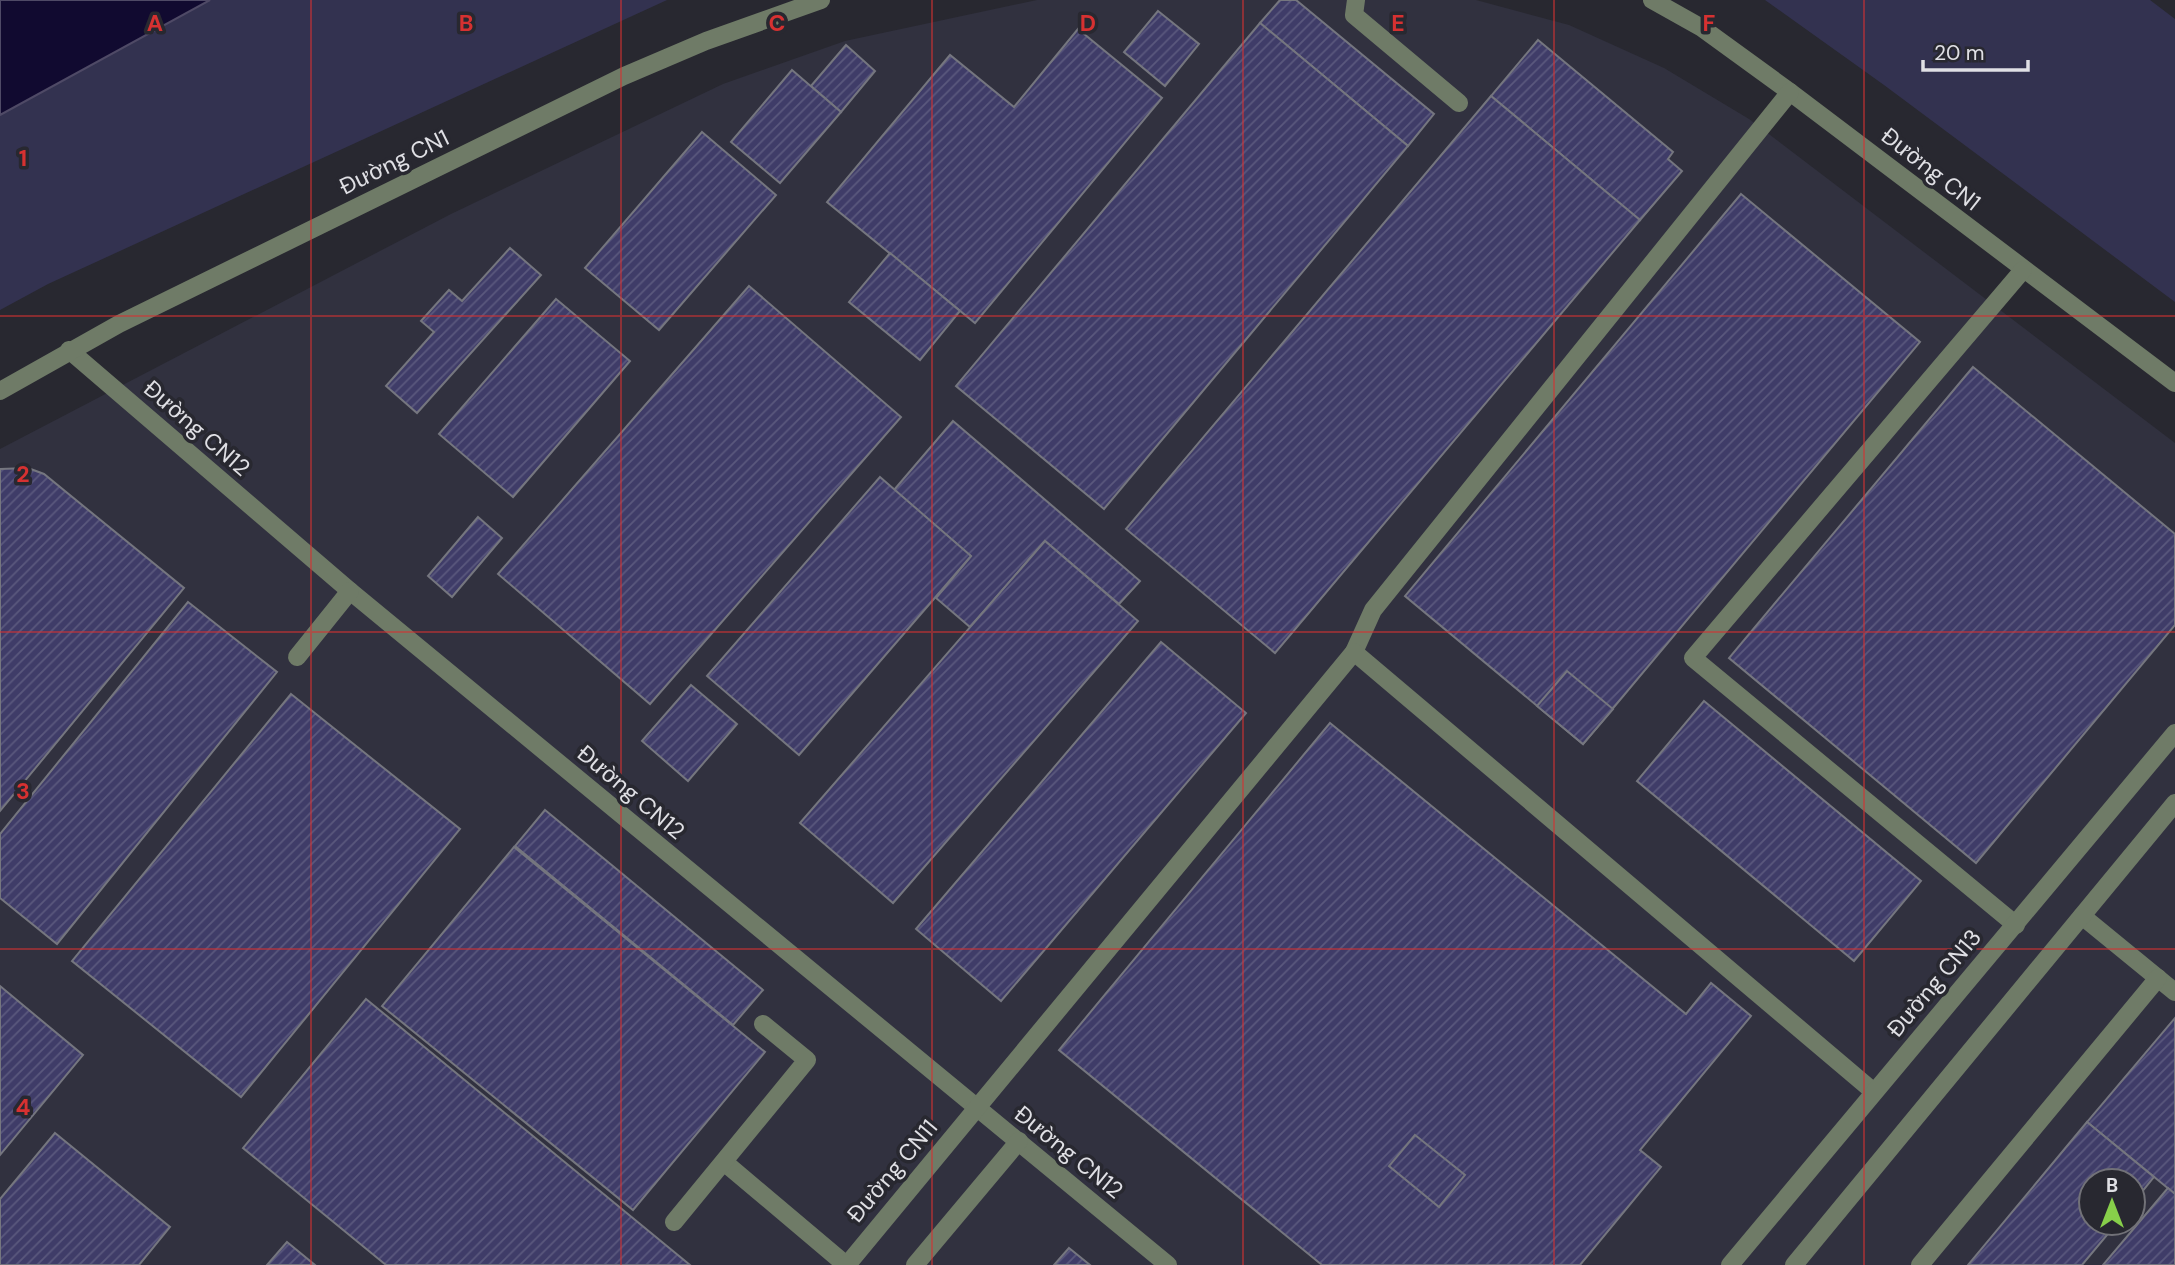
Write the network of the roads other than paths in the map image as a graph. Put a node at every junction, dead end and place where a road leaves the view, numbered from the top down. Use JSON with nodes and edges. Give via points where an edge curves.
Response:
{"nodes":[{"id":1,"x":821,"y":0,"type":"edge"},
{"id":2,"x":1356,"y":0,"type":"edge"},
{"id":3,"x":1652,"y":0,"type":"edge"},
{"id":4,"x":1790,"y":92,"type":"junction"},
{"id":5,"x":1458,"y":103,"type":"dead end"},
{"id":6,"x":2023,"y":270,"type":"junction"},
{"id":7,"x":69,"y":351,"type":"junction"},
{"id":8,"x":2175,"y":383,"type":"edge"},
{"id":9,"x":0,"y":391,"type":"edge"},
{"id":10,"x":350,"y":591,"type":"junction"},
{"id":11,"x":1354,"y":652,"type":"junction"},
{"id":12,"x":297,"y":657,"type":"dead end"},
{"id":13,"x":2175,"y":733,"type":"edge"},
{"id":14,"x":2175,"y":803,"type":"edge"},
{"id":15,"x":2082,"y":916,"type":"junction"},
{"id":16,"x":2016,"y":925,"type":"junction"},
{"id":17,"x":2158,"y":978,"type":"junction"},
{"id":18,"x":2175,"y":992,"type":"edge"},
{"id":19,"x":763,"y":1024,"type":"dead end"},
{"id":20,"x":1874,"y":1092,"type":"junction"},
{"id":21,"x":976,"y":1108,"type":"junction"},
{"id":22,"x":1019,"y":1142,"type":"junction"},
{"id":23,"x":723,"y":1162,"type":"junction"},
{"id":24,"x":674,"y":1222,"type":"dead end"},
{"id":25,"x":846,"y":1265,"type":"edge"},
{"id":26,"x":915,"y":1265,"type":"edge"},
{"id":27,"x":1168,"y":1265,"type":"edge"},
{"id":28,"x":1730,"y":1265,"type":"edge"},
{"id":29,"x":1794,"y":1265,"type":"edge"},
{"id":30,"x":1920,"y":1265,"type":"edge"}],
"edges":[{"from":1,"to":7,"type":"street","name":"Đường CN1","via":[[624,76]]},
{"from":2,"to":5,"type":"street","via":[[1354,15]]},
{"from":3,"to":4,"type":"street","name":"Đường CN1","via":[[1702,28]]},
{"from":4,"to":6,"type":"street","name":"Đường CN1"},
{"from":4,"to":11,"type":"street","name":"Đường CN11","via":[[1373,610]]},
{"from":6,"to":8,"type":"street","name":"Đường CN1"},
{"from":6,"to":16,"type":"street","via":[[1693,658]]},
{"from":7,"to":9,"type":"street","name":"Đường CN1"},
{"from":7,"to":10,"type":"street","name":"Đường CN12"},
{"from":10,"to":12,"type":"street"},
{"from":10,"to":21,"type":"street","name":"Đường CN12"},
{"from":11,"to":20,"type":"street"},
{"from":11,"to":21,"type":"street","name":"Đường CN11"},
{"from":13,"to":16,"type":"street","name":"Đường CN13"},
{"from":14,"to":15,"type":"street"},
{"from":15,"to":17,"type":"street"},
{"from":15,"to":29,"type":"street"},
{"from":16,"to":20,"type":"street","name":"Đường CN13"},
{"from":17,"to":18,"type":"street"},
{"from":17,"to":30,"type":"street"},
{"from":19,"to":23,"type":"street","via":[[807,1060]]},
{"from":20,"to":28,"type":"street","name":"Đường CN13"},
{"from":21,"to":22,"type":"street","name":"Đường CN12"},
{"from":21,"to":25,"type":"street","name":"Đường CN11"},
{"from":22,"to":26,"type":"street"},
{"from":22,"to":27,"type":"street","name":"Đường CN12"},
{"from":23,"to":24,"type":"street"},
{"from":23,"to":25,"type":"street"}]}
